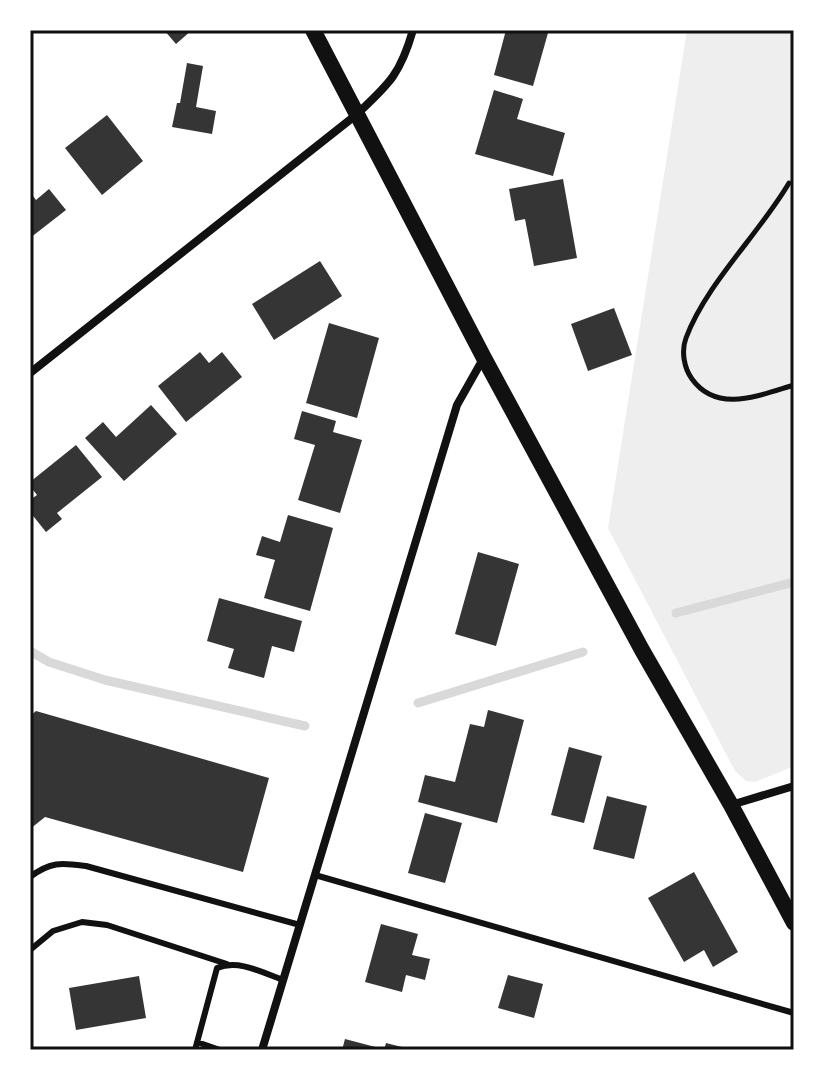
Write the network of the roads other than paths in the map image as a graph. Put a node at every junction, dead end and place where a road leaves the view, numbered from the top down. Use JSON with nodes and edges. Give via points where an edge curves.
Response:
{"nodes":[{"id":1,"x":313,"y":30,"type":"edge"},
{"id":2,"x":413,"y":30,"type":"edge"},
{"id":3,"x":356,"y":115,"type":"junction"},
{"id":4,"x":484,"y":358,"type":"junction"},
{"id":5,"x":30,"y":373,"type":"edge"},
{"id":6,"x":794,"y":786,"type":"edge"},
{"id":7,"x":731,"y":805,"type":"junction"},
{"id":8,"x":315,"y":875,"type":"junction"},
{"id":9,"x":30,"y":877,"type":"edge"},
{"id":10,"x":794,"y":923,"type":"edge"},
{"id":11,"x":300,"y":925,"type":"junction"},
{"id":12,"x":30,"y":950,"type":"edge"},
{"id":13,"x":227,"y":964,"type":"junction"},
{"id":14,"x":283,"y":980,"type":"junction"},
{"id":15,"x":794,"y":1013,"type":"edge"},
{"id":16,"x":196,"y":1046,"type":"edge"},
{"id":17,"x":30,"y":1050,"type":"edge"},
{"id":18,"x":36,"y":1050,"type":"edge"},
{"id":19,"x":220,"y":1050,"type":"edge"},
{"id":20,"x":262,"y":1050,"type":"edge"}],
"edges":[{"from":1,"to":3,"type":"main road"},
{"from":2,"to":3,"type":"street","via":[[393,80]]},
{"from":3,"to":4,"type":"main road"},
{"from":3,"to":5,"type":"street"},
{"from":4,"to":7,"type":"main road"},
{"from":4,"to":8,"type":"street","via":[[457,405]]},
{"from":6,"to":7,"type":"street"},
{"from":7,"to":10,"type":"main road"},
{"from":8,"to":11,"type":"street"},
{"from":8,"to":15,"type":"lane"},
{"from":9,"to":11,"type":"lane","via":[[58,862],[86,866]]},
{"from":11,"to":14,"type":"street"},
{"from":12,"to":13,"type":"lane","via":[[53,931],[82,922],[107,925]]},
{"from":13,"to":14,"type":"lane"},
{"from":13,"to":16,"type":"lane","via":[[217,968]]},
{"from":14,"to":20,"type":"street"},
{"from":16,"to":19,"type":"lane"},
{"from":17,"to":18,"type":"lane"}]}
